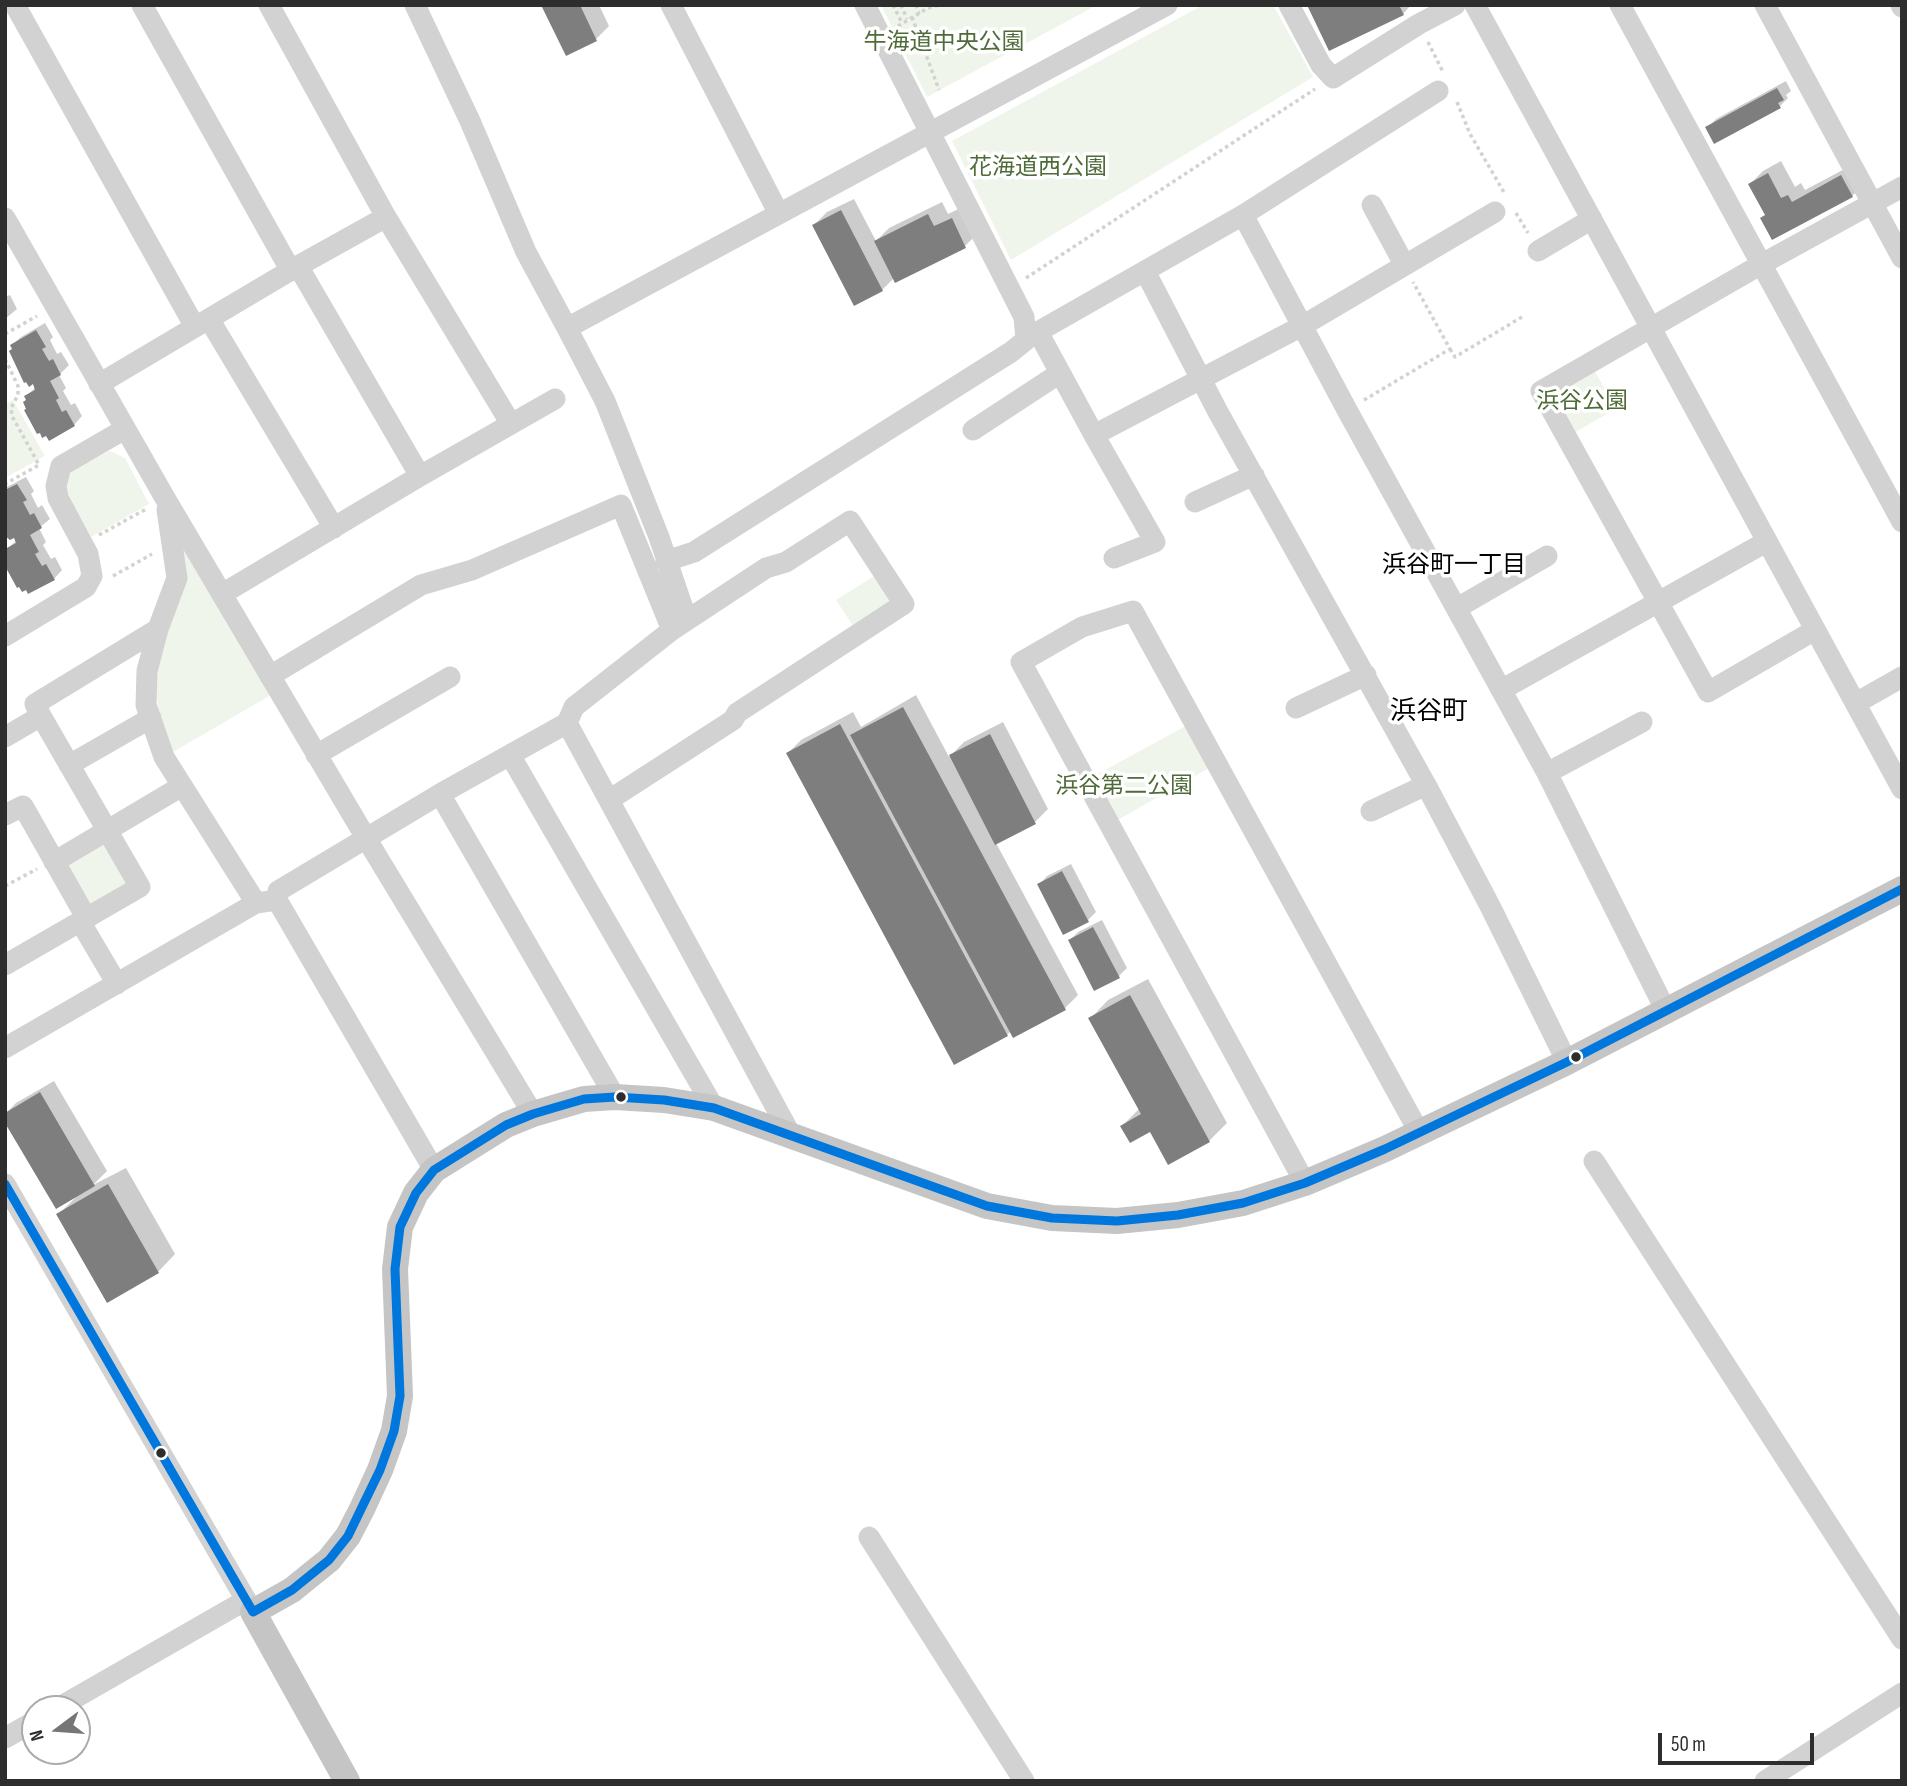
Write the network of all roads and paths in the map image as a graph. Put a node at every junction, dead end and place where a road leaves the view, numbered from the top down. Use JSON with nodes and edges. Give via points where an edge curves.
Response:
{"nodes":[{"id":1,"x":142,"y":5,"type":"edge"},
{"id":2,"x":269,"y":5,"type":"edge"},
{"id":3,"x":415,"y":5,"type":"edge"},
{"id":4,"x":671,"y":5,"type":"edge"},
{"id":5,"x":864,"y":5,"type":"edge"},
{"id":6,"x":893,"y":5,"type":"edge"},
{"id":7,"x":901,"y":5,"type":"edge"},
{"id":8,"x":916,"y":5,"type":"edge"},
{"id":9,"x":939,"y":5,"type":"edge"},
{"id":10,"x":1167,"y":5,"type":"edge"},
{"id":11,"x":1289,"y":5,"type":"edge"},
{"id":12,"x":1455,"y":5,"type":"edge"},
{"id":13,"x":1475,"y":5,"type":"edge"},
{"id":14,"x":1620,"y":5,"type":"edge"},
{"id":15,"x":1765,"y":5,"type":"edge"},
{"id":16,"x":930,"y":6,"type":"edge"},
{"id":17,"x":17,"y":10,"type":"edge"},
{"id":18,"x":919,"y":14,"type":"junction"},
{"id":19,"x":910,"y":19,"type":"junction"},
{"id":20,"x":902,"y":23,"type":"junction"},
{"id":21,"x":1419,"y":24,"type":"junction"},
{"id":22,"x":893,"y":29,"type":"dead end"},
{"id":23,"x":1333,"y":78,"type":"junction"},
{"id":24,"x":1445,"y":87,"type":"junction"},
{"id":25,"x":939,"y":90,"type":"dead end"},
{"id":26,"x":930,"y":133,"type":"junction"},
{"id":27,"x":1902,"y":187,"type":"edge"},
{"id":28,"x":1871,"y":203,"type":"junction"},
{"id":29,"x":1372,"y":205,"type":"dead end"},
{"id":30,"x":1494,"y":212,"type":"dead end"},
{"id":31,"x":779,"y":214,"type":"junction"},
{"id":32,"x":1243,"y":215,"type":"junction"},
{"id":33,"x":386,"y":217,"type":"junction"},
{"id":34,"x":5,"y":218,"type":"edge"},
{"id":35,"x":1592,"y":219,"type":"junction"},
{"id":36,"x":1538,"y":251,"type":"joint"},
{"id":37,"x":1902,"y":258,"type":"edge"},
{"id":38,"x":1404,"y":264,"type":"junction"},
{"id":39,"x":1760,"y":265,"type":"junction"},
{"id":40,"x":294,"y":268,"type":"junction"},
{"id":41,"x":1145,"y":271,"type":"junction"},
{"id":42,"x":1009,"y":288,"type":"junction"},
{"id":43,"x":54,"y":306,"type":"junction"},
{"id":44,"x":1522,"y":317,"type":"dead end"},
{"id":45,"x":202,"y":323,"type":"junction"},
{"id":46,"x":1302,"y":326,"type":"junction"},
{"id":47,"x":567,"y":328,"type":"junction"},
{"id":48,"x":1651,"y":328,"type":"junction"},
{"id":49,"x":5,"y":334,"type":"edge"},
{"id":50,"x":1032,"y":336,"type":"junction"},
{"id":51,"x":1450,"y":349,"type":"junction"},
{"id":52,"x":5,"y":359,"type":"edge"},
{"id":53,"x":1060,"y":373,"type":"junction"},
{"id":54,"x":1201,"y":380,"type":"junction"},
{"id":55,"x":99,"y":384,"type":"junction"},
{"id":56,"x":555,"y":398,"type":"dead end"},
{"id":57,"x":1347,"y":410,"type":"junction"},
{"id":58,"x":510,"y":424,"type":"junction"},
{"id":59,"x":125,"y":429,"type":"junction"},
{"id":60,"x":973,"y":430,"type":"dead end"},
{"id":61,"x":1094,"y":435,"type":"junction"},
{"id":62,"x":1254,"y":475,"type":"junction"},
{"id":63,"x":420,"y":476,"type":"junction"},
{"id":64,"x":5,"y":484,"type":"edge"},
{"id":65,"x":165,"y":498,"type":"junction"},
{"id":66,"x":1195,"y":502,"type":"dead end"},
{"id":67,"x":1902,"y":522,"type":"edge"},
{"id":68,"x":334,"y":528,"type":"junction"},
{"id":69,"x":1766,"y":542,"type":"junction"},
{"id":70,"x":172,"y":543,"type":"junction"},
{"id":71,"x":82,"y":545,"type":"junction"},
{"id":72,"x":1547,"y":556,"type":"dead end"},
{"id":73,"x":1114,"y":558,"type":"dead end"},
{"id":74,"x":666,"y":561,"type":"junction"},
{"id":75,"x":92,"y":576,"type":"junction"},
{"id":76,"x":222,"y":594,"type":"junction"},
{"id":77,"x":1659,"y":603,"type":"junction"},
{"id":78,"x":1457,"y":608,"type":"junction"},
{"id":79,"x":679,"y":625,"type":"junction"},
{"id":80,"x":158,"y":629,"type":"junction"},
{"id":81,"x":1815,"y":630,"type":"junction"},
{"id":82,"x":5,"y":636,"type":"edge"},
{"id":83,"x":1366,"y":675,"type":"junction"},
{"id":84,"x":270,"y":676,"type":"junction"},
{"id":85,"x":450,"y":677,"type":"dead end"},
{"id":86,"x":1902,"y":677,"type":"edge"},
{"id":87,"x":1501,"y":690,"type":"junction"},
{"id":88,"x":1856,"y":703,"type":"junction"},
{"id":89,"x":1296,"y":708,"type":"dead end"},
{"id":90,"x":41,"y":716,"type":"junction"},
{"id":91,"x":150,"y":718,"type":"junction"},
{"id":92,"x":1642,"y":722,"type":"dead end"},
{"id":93,"x":567,"y":723,"type":"junction"},
{"id":94,"x":5,"y":737,"type":"edge"},
{"id":95,"x":316,"y":755,"type":"junction"},
{"id":96,"x":510,"y":755,"type":"junction"},
{"id":97,"x":69,"y":765,"type":"junction"},
{"id":98,"x":1547,"y":773,"type":"junction"},
{"id":99,"x":1426,"y":785,"type":"junction"},
{"id":100,"x":182,"y":786,"type":"junction"},
{"id":101,"x":1902,"y":789,"type":"edge"},
{"id":102,"x":440,"y":794,"type":"junction"},
{"id":103,"x":609,"y":800,"type":"junction"},
{"id":104,"x":1371,"y":811,"type":"dead end"},
{"id":105,"x":5,"y":816,"type":"edge"},
{"id":106,"x":108,"y":830,"type":"junction"},
{"id":107,"x":366,"y":838,"type":"junction"},
{"id":108,"x":53,"y":861,"type":"junction"},
{"id":109,"x":5,"y":886,"type":"edge"},
{"id":110,"x":1902,"y":888,"type":"edge"},
{"id":111,"x":266,"y":902,"type":"junction"},
{"id":112,"x":84,"y":921,"type":"junction"},
{"id":113,"x":5,"y":965,"type":"edge"},
{"id":114,"x":117,"y":984,"type":"junction"},
{"id":115,"x":1666,"y":1011,"type":"junction"},
{"id":116,"x":5,"y":1048,"type":"edge"},
{"id":117,"x":1567,"y":1062,"type":"junction"},
{"id":118,"x":615,"y":1097,"type":"junction"},
{"id":119,"x":714,"y":1108,"type":"junction"},
{"id":120,"x":533,"y":1114,"type":"junction"},
{"id":121,"x":1419,"y":1132,"type":"junction"},
{"id":122,"x":792,"y":1137,"type":"junction"},
{"id":123,"x":1594,"y":1161,"type":"dead end"},
{"id":124,"x":434,"y":1170,"type":"junction"},
{"id":125,"x":1305,"y":1183,"type":"junction"},
{"id":126,"x":5,"y":1184,"type":"edge"},
{"id":127,"x":869,"y":1537,"type":"dead end"},
{"id":128,"x":249,"y":1606,"type":"junction"},
{"id":129,"x":1902,"y":1639,"type":"edge"},
{"id":130,"x":1902,"y":1693,"type":"edge"},
{"id":131,"x":82,"y":1695,"type":"edge"},
{"id":132,"x":21,"y":1729,"type":"edge"},
{"id":133,"x":5,"y":1738,"type":"edge"},
{"id":134,"x":347,"y":1781,"type":"edge"},
{"id":135,"x":1024,"y":1781,"type":"edge"},
{"id":136,"x":1765,"y":1781,"type":"edge"}],
"edges":[{"from":1,"to":40,"type":"street"},
{"from":2,"to":33,"type":"street"},
{"from":3,"to":47,"type":"street","via":[[526,251]]},
{"from":4,"to":31,"type":"street"},
{"from":5,"to":26,"type":"street"},
{"from":6,"to":20,"type":"path"},
{"from":7,"to":19,"type":"path"},
{"from":8,"to":18,"type":"path"},
{"from":9,"to":16,"type":"path"},
{"from":10,"to":26,"type":"street"},
{"from":11,"to":23,"type":"street","via":[[1321,65]]},
{"from":12,"to":21,"type":"street"},
{"from":13,"to":35,"type":"street"},
{"from":14,"to":39,"type":"street"},
{"from":15,"to":28,"type":"street"},
{"from":16,"to":18,"type":"path"},
{"from":17,"to":45,"type":"street"},
{"from":18,"to":19,"type":"path"},
{"from":19,"to":20,"type":"path"},
{"from":19,"to":25,"type":"path"},
{"from":20,"to":22,"type":"path"},
{"from":21,"to":23,"type":"street"},
{"from":21,"to":24,"type":"path"},
{"from":23,"to":42,"type":"path"},
{"from":24,"to":32,"type":"street"},
{"from":24,"to":36,"type":"path"},
{"from":26,"to":31,"type":"street"},
{"from":26,"to":42,"type":"street"},
{"from":27,"to":28,"type":"street"},
{"from":28,"to":37,"type":"street"},
{"from":28,"to":39,"type":"street"},
{"from":29,"to":38,"type":"street"},
{"from":30,"to":38,"type":"street"},
{"from":31,"to":47,"type":"street"},
{"from":32,"to":41,"type":"street"},
{"from":32,"to":46,"type":"street"},
{"from":33,"to":40,"type":"street"},
{"from":33,"to":58,"type":"street"},
{"from":34,"to":43,"type":"street"},
{"from":35,"to":36,"type":"street"},
{"from":35,"to":48,"type":"street"},
{"from":38,"to":46,"type":"street"},
{"from":38,"to":51,"type":"path"},
{"from":39,"to":48,"type":"street"},
{"from":39,"to":67,"type":"street"},
{"from":40,"to":45,"type":"street"},
{"from":40,"to":63,"type":"street"},
{"from":41,"to":50,"type":"street"},
{"from":41,"to":54,"type":"street"},
{"from":42,"to":50,"type":"street"},
{"from":43,"to":49,"type":"path"},
{"from":43,"to":55,"type":"street"},
{"from":44,"to":51,"type":"path","via":[[1455,357]]},
{"from":45,"to":55,"type":"street"},
{"from":45,"to":68,"type":"street"},
{"from":46,"to":54,"type":"street"},
{"from":46,"to":57,"type":"street"},
{"from":47,"to":74,"type":"street","via":[[605,401]]},
{"from":48,"to":69,"type":"street"},
{"from":48,"to":77,"type":"street","via":[[1541,391]]},
{"from":50,"to":53,"type":"street"},
{"from":50,"to":74,"type":"street","via":[[694,552]]},
{"from":51,"to":57,"type":"path"},
{"from":52,"to":64,"type":"path","via":[[18,386],[12,416],[39,465]]},
{"from":53,"to":60,"type":"street"},
{"from":53,"to":61,"type":"street"},
{"from":54,"to":61,"type":"street"},
{"from":54,"to":62,"type":"street"},
{"from":55,"to":59,"type":"street"},
{"from":56,"to":58,"type":"street"},
{"from":57,"to":78,"type":"street"},
{"from":58,"to":63,"type":"street"},
{"from":59,"to":65,"type":"street"},
{"from":59,"to":71,"type":"street","via":[[61,466],[58,498]]},
{"from":61,"to":73,"type":"street","via":[[1155,542]]},
{"from":62,"to":66,"type":"street"},
{"from":62,"to":83,"type":"street"},
{"from":63,"to":68,"type":"street"},
{"from":65,"to":70,"type":"street"},
{"from":65,"to":71,"type":"path"},
{"from":65,"to":76,"type":"street"},
{"from":68,"to":76,"type":"street"},
{"from":69,"to":77,"type":"street"},
{"from":69,"to":81,"type":"street"},
{"from":70,"to":75,"type":"path","via":[[106,580]]},
{"from":70,"to":80,"type":"street","via":[[177,578]]},
{"from":71,"to":75,"type":"street"},
{"from":72,"to":78,"type":"street"},
{"from":74,"to":79,"type":"street"},
{"from":75,"to":82,"type":"street","via":[[86,587]]},
{"from":76,"to":84,"type":"street"},
{"from":77,"to":81,"type":"street","via":[[1708,692]]},
{"from":77,"to":87,"type":"street"},
{"from":78,"to":87,"type":"street"},
{"from":79,"to":84,"type":"street","via":[[621,505],[472,570],[421,585]]},
{"from":79,"to":93,"type":"street","via":[[574,707]]},
{"from":79,"to":103,"type":"street","via":[[850,521],[904,604]]},
{"from":80,"to":90,"type":"street","via":[[35,704]]},
{"from":80,"to":91,"type":"street","via":[[147,671]]},
{"from":81,"to":88,"type":"street"},
{"from":83,"to":89,"type":"street"},
{"from":83,"to":99,"type":"street"},
{"from":84,"to":95,"type":"street"},
{"from":85,"to":95,"type":"street"},
{"from":86,"to":88,"type":"street"},
{"from":87,"to":98,"type":"street"},
{"from":88,"to":101,"type":"street"},
{"from":90,"to":94,"type":"street"},
{"from":90,"to":97,"type":"street"},
{"from":91,"to":97,"type":"street"},
{"from":91,"to":100,"type":"street","via":[[164,757]]},
{"from":92,"to":98,"type":"street"},
{"from":93,"to":96,"type":"street"},
{"from":93,"to":103,"type":"street"},
{"from":95,"to":107,"type":"street"},
{"from":96,"to":102,"type":"street"},
{"from":96,"to":119,"type":"street"},
{"from":97,"to":106,"type":"street"},
{"from":98,"to":115,"type":"street"},
{"from":99,"to":104,"type":"street"},
{"from":99,"to":117,"type":"street"},
{"from":100,"to":106,"type":"street"},
{"from":100,"to":111,"type":"street"},
{"from":102,"to":107,"type":"street"},
{"from":102,"to":118,"type":"street"},
{"from":103,"to":122,"type":"street"},
{"from":105,"to":108,"type":"street","via":[[23,806]]},
{"from":106,"to":108,"type":"street"},
{"from":106,"to":112,"type":"street","via":[[140,887]]},
{"from":107,"to":111,"type":"street"},
{"from":107,"to":120,"type":"street"},
{"from":108,"to":109,"type":"path"},
{"from":108,"to":112,"type":"street"},
{"from":110,"to":115,"type":"main road"},
{"from":111,"to":114,"type":"street"},
{"from":111,"to":124,"type":"street"},
{"from":112,"to":113,"type":"street"},
{"from":112,"to":114,"type":"street"},
{"from":114,"to":116,"type":"street"},
{"from":115,"to":117,"type":"main road"},
{"from":117,"to":121,"type":"main road"},
{"from":118,"to":119,"type":"main road"},
{"from":118,"to":120,"type":"main road","via":[[584,1099]]},
{"from":119,"to":122,"type":"main road"},
{"from":120,"to":124,"type":"main road","via":[[506,1125]]},
{"from":121,"to":125,"type":"main road"},
{"from":121,"to":125,"type":"street","via":[[1133,611],[1082,627],[1021,662]]},
{"from":122,"to":125,"type":"main road","via":[[987,1206],[1052,1218],[1117,1221],[1178,1215],[1243,1203]]},
{"from":123,"to":129,"type":"street"},
{"from":124,"to":128,"type":"main road","via":[[416,1193],[400,1227],[394,1269],[400,1396],[380,1470],[348,1536],[329,1560],[292,1590]]},
{"from":126,"to":128,"type":"street"},
{"from":127,"to":135,"type":"street"},
{"from":128,"to":131,"type":"street"},
{"from":128,"to":134,"type":"main road"},
{"from":130,"to":136,"type":"street"},
{"from":132,"to":133,"type":"street"}]}
